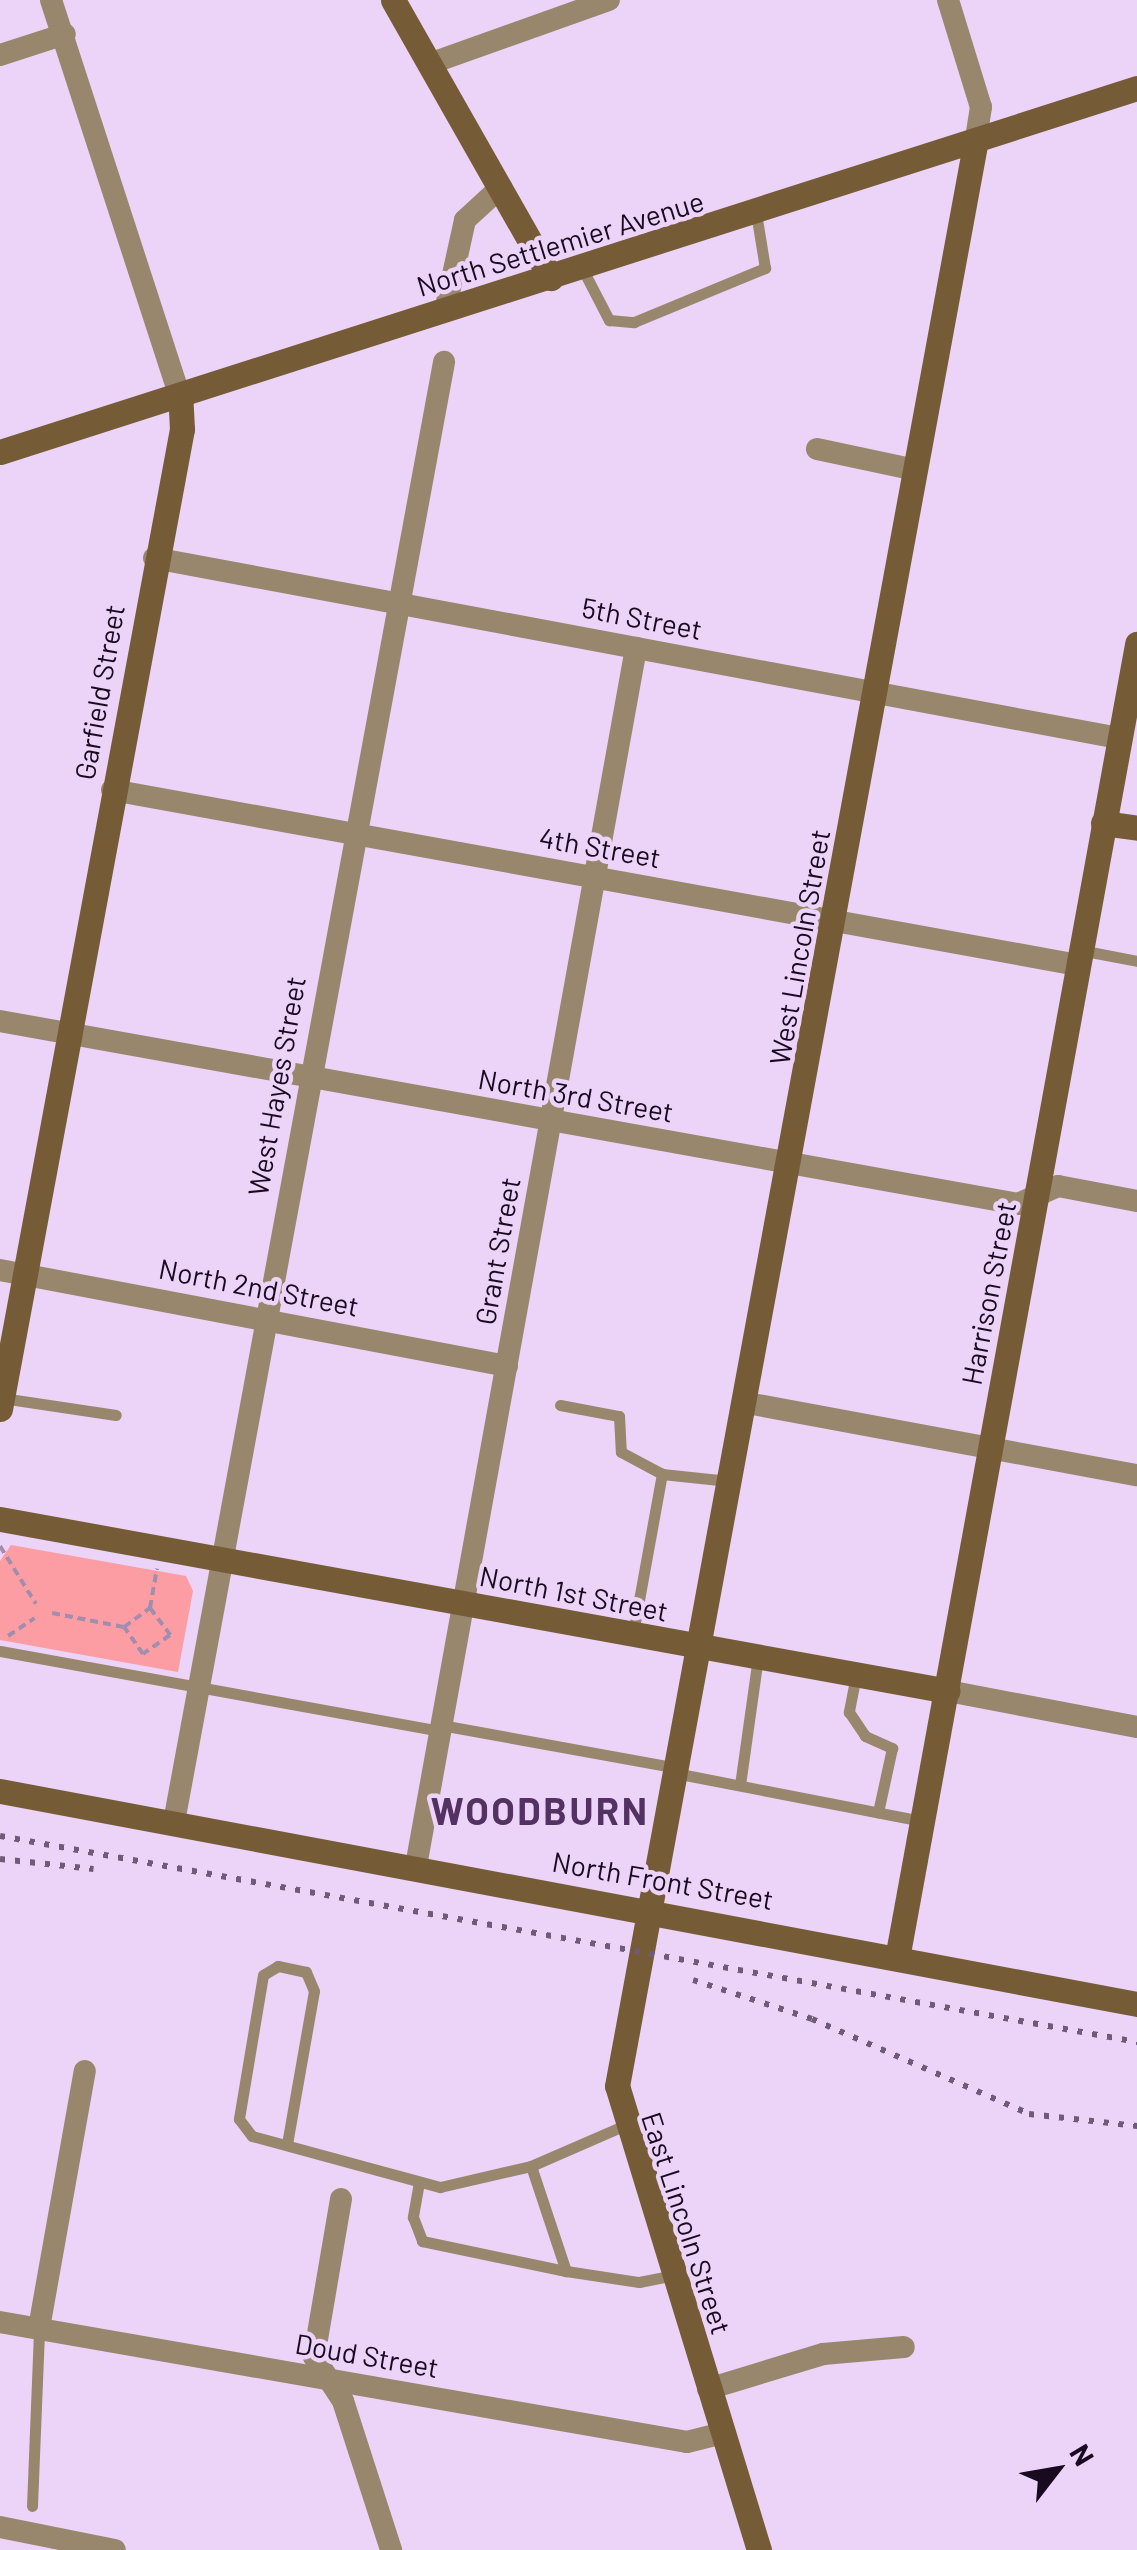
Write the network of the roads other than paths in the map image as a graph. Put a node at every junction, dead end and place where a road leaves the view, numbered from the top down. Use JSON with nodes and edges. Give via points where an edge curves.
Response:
{"nodes":[{"id":1,"x":51,"y":0,"type":"edge"},
{"id":2,"x":393,"y":0,"type":"edge"},
{"id":3,"x":609,"y":0,"type":"edge"},
{"id":4,"x":948,"y":0,"type":"edge"},
{"id":5,"x":64,"y":34,"type":"junction"},
{"id":6,"x":0,"y":55,"type":"edge"},
{"id":7,"x":430,"y":64,"type":"junction"},
{"id":8,"x":1137,"y":88,"type":"edge"},
{"id":9,"x":976,"y":140,"type":"junction"},
{"id":10,"x":501,"y":187,"type":"junction"},
{"id":11,"x":756,"y":213,"type":"junction"},
{"id":12,"x":582,"y":268,"type":"junction"},
{"id":13,"x":551,"y":278,"type":"junction"},
{"id":14,"x":445,"y":311,"type":"junction"},
{"id":15,"x":444,"y":362,"type":"dead end"},
{"id":16,"x":180,"y":396,"type":"junction"},
{"id":17,"x":817,"y":449,"type":"dead end"},
{"id":18,"x":0,"y":452,"type":"edge"},
{"id":19,"x":916,"y":470,"type":"junction"},
{"id":20,"x":154,"y":558,"type":"junction"},
{"id":21,"x":394,"y":603,"type":"junction"},
{"id":22,"x":1137,"y":644,"type":"edge"},
{"id":23,"x":636,"y":648,"type":"junction"},
{"id":24,"x":876,"y":692,"type":"junction"},
{"id":25,"x":1119,"y":738,"type":"junction"},
{"id":26,"x":112,"y":790,"type":"junction"},
{"id":27,"x":1103,"y":823,"type":"junction"},
{"id":28,"x":1137,"y":828,"type":"edge"},
{"id":29,"x":352,"y":833,"type":"junction"},
{"id":30,"x":595,"y":877,"type":"junction"},
{"id":31,"x":834,"y":920,"type":"junction"},
{"id":32,"x":1079,"y":958,"type":"junction"},
{"id":33,"x":1137,"y":961,"type":"edge"},
{"id":34,"x":0,"y":1020,"type":"edge"},
{"id":35,"x":64,"y":1031,"type":"junction"},
{"id":36,"x":309,"y":1077,"type":"junction"},
{"id":37,"x":552,"y":1120,"type":"junction"},
{"id":38,"x":790,"y":1164,"type":"junction"},
{"id":39,"x":1036,"y":1196,"type":"junction"},
{"id":40,"x":1137,"y":1201,"type":"edge"},
{"id":41,"x":12,"y":1272,"type":"edge"},
{"id":42,"x":264,"y":1317,"type":"junction"},
{"id":43,"x":506,"y":1366,"type":"junction"},
{"id":44,"x":1,"y":1403,"type":"edge"},
{"id":45,"x":747,"y":1403,"type":"junction"},
{"id":46,"x":560,"y":1405,"type":"dead end"},
{"id":47,"x":116,"y":1416,"type":"dead end"},
{"id":48,"x":989,"y":1447,"type":"junction"},
{"id":49,"x":662,"y":1474,"type":"junction"},
{"id":50,"x":1137,"y":1475,"type":"edge"},
{"id":51,"x":733,"y":1482,"type":"junction"},
{"id":52,"x":0,"y":1519,"type":"edge"},
{"id":53,"x":223,"y":1560,"type":"junction"},
{"id":54,"x":464,"y":1602,"type":"junction"},
{"id":55,"x":633,"y":1634,"type":"junction"},
{"id":56,"x":703,"y":1647,"type":"junction"},
{"id":57,"x":0,"y":1652,"type":"edge"},
{"id":58,"x":758,"y":1657,"type":"junction"},
{"id":59,"x":856,"y":1675,"type":"junction"},
{"id":60,"x":198,"y":1686,"type":"junction"},
{"id":61,"x":948,"y":1692,"type":"junction"},
{"id":62,"x":1137,"y":1727,"type":"edge"},
{"id":63,"x":441,"y":1728,"type":"junction"},
{"id":64,"x":681,"y":1772,"type":"junction"},
{"id":65,"x":740,"y":1785,"type":"junction"},
{"id":66,"x":0,"y":1791,"type":"edge"},
{"id":67,"x":878,"y":1812,"type":"junction"},
{"id":68,"x":923,"y":1821,"type":"junction"},
{"id":69,"x":174,"y":1822,"type":"junction"},
{"id":70,"x":416,"y":1866,"type":"junction"},
{"id":71,"x":656,"y":1908,"type":"junction"},
{"id":72,"x":898,"y":1953,"type":"junction"},
{"id":73,"x":1137,"y":2004,"type":"edge"},
{"id":74,"x":84,"y":2071,"type":"dead end"},
{"id":75,"x":623,"y":2126,"type":"junction"},
{"id":76,"x":286,"y":2144,"type":"junction"},
{"id":77,"x":531,"y":2166,"type":"junction"},
{"id":78,"x":419,"y":2182,"type":"junction"},
{"id":79,"x":341,"y":2199,"type":"dead end"},
{"id":80,"x":566,"y":2271,"type":"junction"},
{"id":81,"x":671,"y":2276,"type":"junction"},
{"id":82,"x":0,"y":2322,"type":"edge"},
{"id":83,"x":39,"y":2328,"type":"junction"},
{"id":84,"x":904,"y":2346,"type":"dead end"},
{"id":85,"x":326,"y":2378,"type":"junction"},
{"id":86,"x":708,"y":2389,"type":"junction"},
{"id":87,"x":722,"y":2433,"type":"junction"},
{"id":88,"x":32,"y":2506,"type":"dead end"},
{"id":89,"x":0,"y":2527,"type":"edge"},
{"id":90,"x":115,"y":2550,"type":"edge"},
{"id":91,"x":391,"y":2550,"type":"edge"},
{"id":92,"x":760,"y":2550,"type":"edge"}],
"edges":[{"from":1,"to":5,"type":"street","name":"Garfield Street"},
{"from":2,"to":7,"type":"street"},
{"from":3,"to":7,"type":"street"},
{"from":4,"to":9,"type":"street","name":"West Lincoln Street","via":[[981,108]]},
{"from":5,"to":6,"type":"street"},
{"from":5,"to":16,"type":"street","name":"Garfield Street"},
{"from":7,"to":10,"type":"street"},
{"from":8,"to":9,"type":"street","name":"North Settlemier Avenue"},
{"from":9,"to":11,"type":"street","name":"North Settlemier Avenue"},
{"from":9,"to":19,"type":"street","name":"West Lincoln Street"},
{"from":10,"to":13,"type":"street"},
{"from":10,"to":14,"type":"street","via":[[465,220]]},
{"from":11,"to":12,"type":"street","name":"North Settlemier Avenue"},
{"from":11,"to":12,"type":"lane","via":[[766,268],[634,322],[609,320]]},
{"from":12,"to":13,"type":"street","name":"North Settlemier Avenue"},
{"from":13,"to":14,"type":"street","name":"North Settlemier Avenue"},
{"from":14,"to":16,"type":"street","name":"North Settlemier Avenue"},
{"from":15,"to":21,"type":"street","name":"West Hayes Street"},
{"from":16,"to":18,"type":"street","name":"North Settlemier Avenue"},
{"from":16,"to":20,"type":"street","name":"Garfield Street","via":[[182,429]]},
{"from":17,"to":19,"type":"street"},
{"from":19,"to":24,"type":"street","name":"West Lincoln Street"},
{"from":20,"to":21,"type":"street","name":"5th Street"},
{"from":20,"to":26,"type":"street","name":"Garfield Street"},
{"from":21,"to":23,"type":"street","name":"5th Street"},
{"from":21,"to":29,"type":"street","name":"West Hayes Street"},
{"from":22,"to":25,"type":"street","name":"Harrison Street"},
{"from":23,"to":24,"type":"street","name":"5th Street"},
{"from":23,"to":30,"type":"street","name":"Grant Street"},
{"from":24,"to":25,"type":"street","name":"5th Street"},
{"from":24,"to":31,"type":"street","name":"West Lincoln Street"},
{"from":25,"to":27,"type":"street","name":"Harrison Street"},
{"from":26,"to":29,"type":"street","name":"4th Street"},
{"from":26,"to":35,"type":"street","name":"Garfield Street"},
{"from":27,"to":28,"type":"street"},
{"from":27,"to":32,"type":"street","name":"Harrison Street"},
{"from":29,"to":30,"type":"street","name":"4th Street"},
{"from":29,"to":36,"type":"street","name":"West Hayes Street"},
{"from":30,"to":31,"type":"street","name":"4th Street"},
{"from":30,"to":37,"type":"street","name":"Grant Street"},
{"from":31,"to":32,"type":"street","name":"4th Street"},
{"from":31,"to":38,"type":"street","name":"West Lincoln Street"},
{"from":32,"to":33,"type":"lane"},
{"from":32,"to":39,"type":"street","name":"Harrison Street"},
{"from":34,"to":35,"type":"street","name":"North 3rd Street"},
{"from":35,"to":36,"type":"street","name":"North 3rd Street"},
{"from":35,"to":41,"type":"street","name":"Garfield Street"},
{"from":36,"to":37,"type":"street","name":"North 3rd Street"},
{"from":36,"to":42,"type":"street","name":"West Hayes Street"},
{"from":37,"to":38,"type":"street","name":"North 3rd Street"},
{"from":37,"to":43,"type":"street","name":"Grant Street"},
{"from":38,"to":39,"type":"street","name":"North 3rd Street","via":[[1018,1204]]},
{"from":38,"to":45,"type":"street","name":"West Lincoln Street"},
{"from":39,"to":40,"type":"street","name":"North 3rd Street","via":[[1058,1186]]},
{"from":39,"to":48,"type":"street","name":"Harrison Street"},
{"from":41,"to":42,"type":"street","name":"North 2nd Street"},
{"from":41,"to":44,"type":"street","name":"Garfield Street"},
{"from":42,"to":43,"type":"street","name":"North 2nd Street"},
{"from":42,"to":53,"type":"street","name":"West Hayes Street"},
{"from":43,"to":54,"type":"street","name":"Grant Street"},
{"from":44,"to":47,"type":"lane"},
{"from":45,"to":48,"type":"street"},
{"from":45,"to":51,"type":"street","name":"West Lincoln Street"},
{"from":46,"to":49,"type":"lane","via":[[619,1416],[622,1452]]},
{"from":48,"to":50,"type":"street"},
{"from":48,"to":61,"type":"street","name":"Harrison Street"},
{"from":49,"to":51,"type":"lane"},
{"from":49,"to":55,"type":"lane"},
{"from":51,"to":56,"type":"street","name":"West Lincoln Street"},
{"from":52,"to":53,"type":"street","name":"North 1st Street"},
{"from":53,"to":54,"type":"street","name":"North 1st Street"},
{"from":53,"to":60,"type":"street","name":"West Hayes Street"},
{"from":54,"to":55,"type":"street","name":"North 1st Street"},
{"from":54,"to":63,"type":"street","name":"Grant Street"},
{"from":55,"to":56,"type":"street","name":"North 1st Street"},
{"from":56,"to":58,"type":"street","name":"North 1st Street"},
{"from":56,"to":64,"type":"street","name":"West Lincoln Street"},
{"from":57,"to":60,"type":"lane"},
{"from":58,"to":59,"type":"street","name":"North 1st Street"},
{"from":58,"to":65,"type":"lane"},
{"from":59,"to":61,"type":"street","name":"North 1st Street"},
{"from":59,"to":67,"type":"lane","via":[[849,1712],[865,1736],[892,1748]]},
{"from":60,"to":63,"type":"lane"},
{"from":60,"to":69,"type":"street","name":"West Hayes Street"},
{"from":61,"to":62,"type":"street","name":"North 1st Street"},
{"from":61,"to":68,"type":"street","name":"Harrison Street"},
{"from":63,"to":64,"type":"lane"},
{"from":63,"to":70,"type":"street","name":"Grant Street"},
{"from":64,"to":65,"type":"lane"},
{"from":64,"to":71,"type":"street","name":"West Lincoln Street"},
{"from":65,"to":67,"type":"lane"},
{"from":66,"to":69,"type":"street","name":"North Front Street"},
{"from":67,"to":68,"type":"lane"},
{"from":68,"to":72,"type":"street","name":"Harrison Street"},
{"from":69,"to":70,"type":"street","name":"North Front Street"},
{"from":70,"to":71,"type":"street","name":"North Front Street"},
{"from":71,"to":72,"type":"street","name":"North Front Street"},
{"from":71,"to":75,"type":"street","name":"East Lincoln Street","via":[[622,2047]]},
{"from":72,"to":73,"type":"street","name":"North Front Street"},
{"from":74,"to":83,"type":"street"},
{"from":75,"to":77,"type":"lane"},
{"from":75,"to":81,"type":"street","name":"East Lincoln Street"},
{"from":76,"to":76,"type":"lane","via":[[252,2136],[239,2118],[263,1975],[278,1966],[306,1972],[314,1990]]},
{"from":76,"to":78,"type":"lane"},
{"from":77,"to":78,"type":"lane","via":[[440,2187]]},
{"from":77,"to":80,"type":"lane"},
{"from":78,"to":80,"type":"lane","via":[[413,2217],[422,2242]]},
{"from":79,"to":85,"type":"street","via":[[314,2357]]},
{"from":80,"to":81,"type":"lane","via":[[639,2282]]},
{"from":81,"to":86,"type":"street","name":"East Lincoln Street"},
{"from":82,"to":83,"type":"street","name":"Doud Street"},
{"from":83,"to":85,"type":"street","name":"Doud Street"},
{"from":83,"to":88,"type":"lane"},
{"from":84,"to":86,"type":"street","via":[[824,2354]]},
{"from":85,"to":87,"type":"street","name":"Doud Street","via":[[687,2442]]},
{"from":85,"to":91,"type":"street","via":[[342,2401]]},
{"from":86,"to":87,"type":"street","name":"East Lincoln Street"},
{"from":87,"to":92,"type":"street","name":"East Lincoln Street"},
{"from":89,"to":90,"type":"street"}]}
